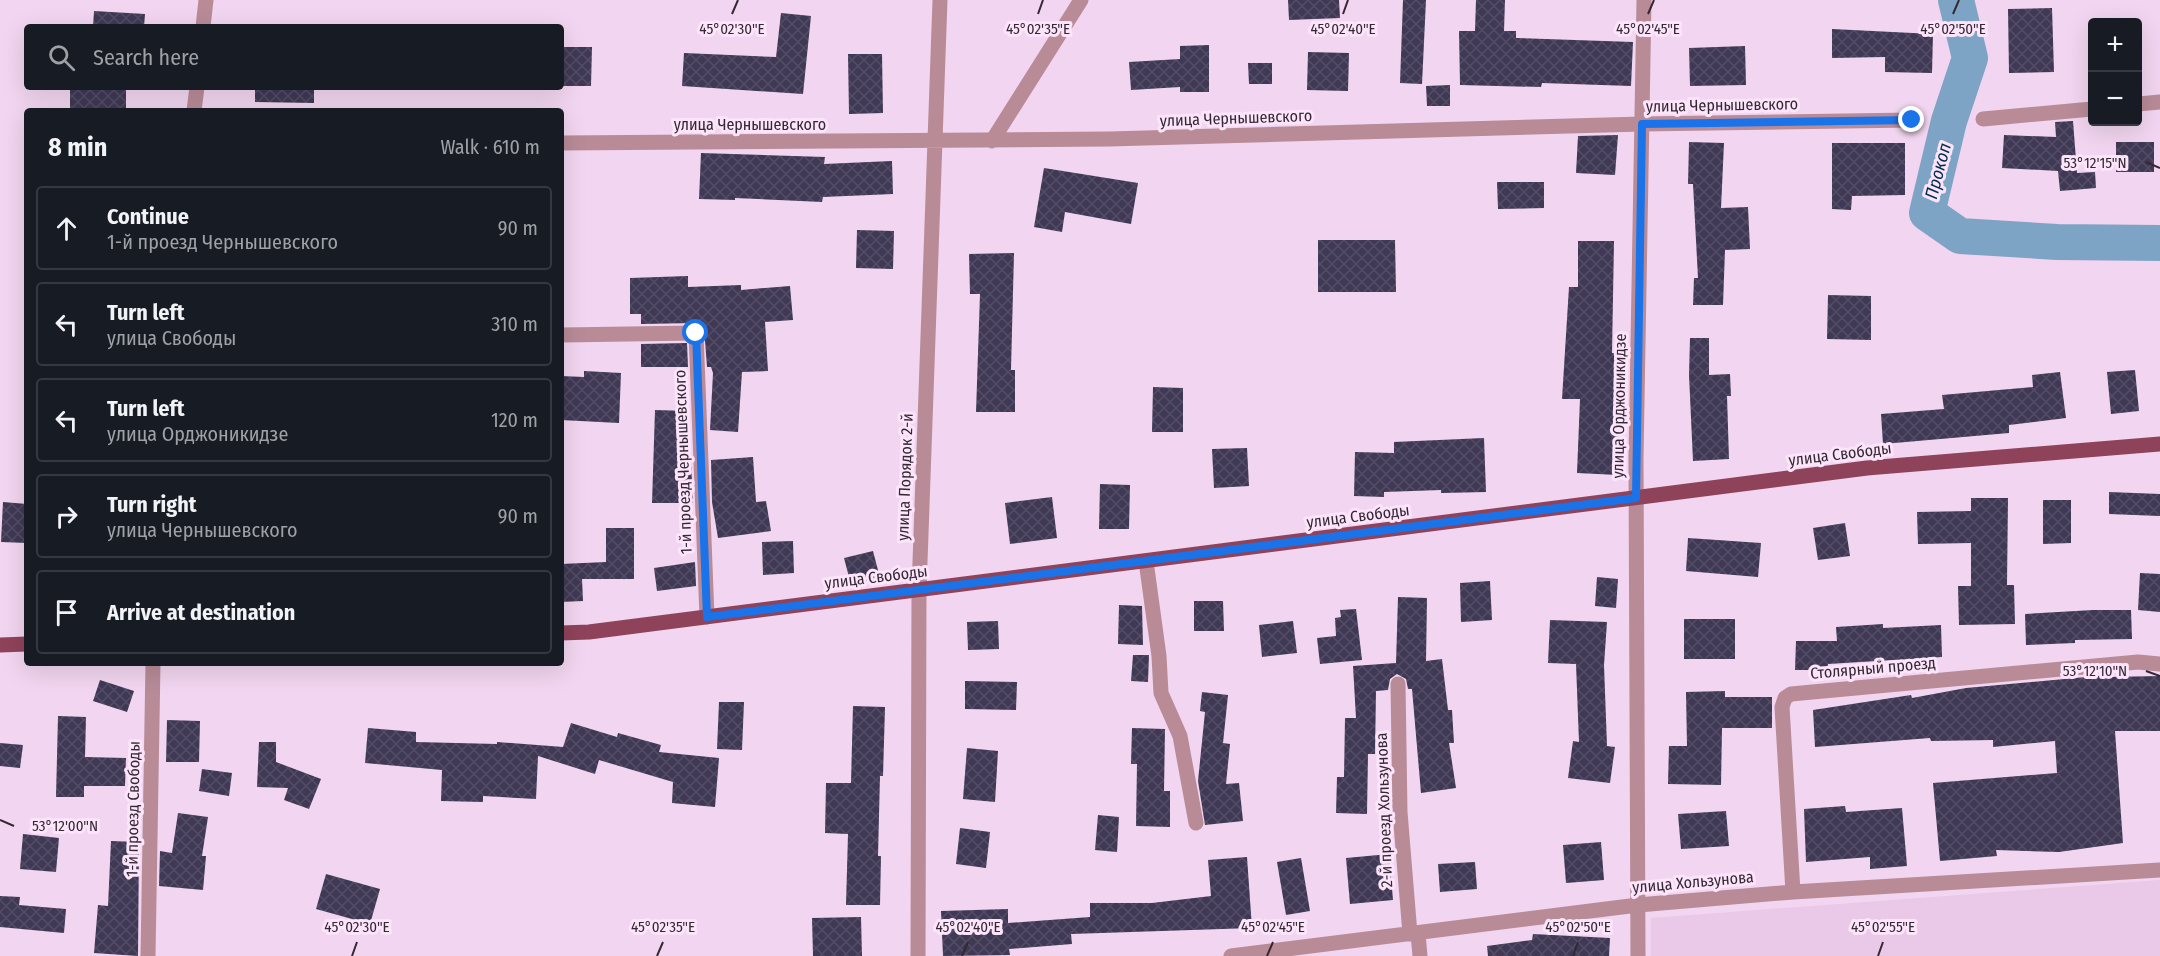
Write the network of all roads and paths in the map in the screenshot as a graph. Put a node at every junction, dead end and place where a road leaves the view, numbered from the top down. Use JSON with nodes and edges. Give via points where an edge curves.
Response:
{"nodes":[{"id":1,"x":206,"y":0,"type":"edge"},
{"id":2,"x":940,"y":0,"type":"edge"},
{"id":3,"x":1081,"y":0,"type":"edge"},
{"id":4,"x":1644,"y":0,"type":"edge"},
{"id":5,"x":203,"y":24,"type":"edge"},
{"id":6,"x":197,"y":90,"type":"edge"},
{"id":7,"x":2160,"y":102,"type":"edge"},
{"id":8,"x":2142,"y":104,"type":"edge"},
{"id":9,"x":194,"y":108,"type":"edge"},
{"id":10,"x":2088,"y":109,"type":"edge"},
{"id":11,"x":1983,"y":119,"type":"dead end"},
{"id":12,"x":1912,"y":120,"type":"dead end"},
{"id":13,"x":1642,"y":124,"type":"junction"},
{"id":14,"x":993,"y":141,"type":"junction"},
{"id":15,"x":564,"y":142,"type":"edge"},
{"id":16,"x":935,"y":142,"type":"junction"},
{"id":17,"x":564,"y":335,"type":"edge"},
{"id":18,"x":2160,"y":444,"type":"edge"},
{"id":19,"x":1636,"y":498,"type":"junction"},
{"id":20,"x":1146,"y":561,"type":"junction"},
{"id":21,"x":919,"y":590,"type":"junction"},
{"id":22,"x":707,"y":617,"type":"junction"},
{"id":23,"x":564,"y":633,"type":"edge"},
{"id":24,"x":24,"y":644,"type":"edge"},
{"id":25,"x":0,"y":645,"type":"edge"},
{"id":26,"x":2160,"y":663,"type":"edge"},
{"id":27,"x":153,"y":666,"type":"edge"},
{"id":28,"x":1398,"y":684,"type":"dead end"},
{"id":29,"x":1196,"y":823,"type":"dead end"},
{"id":30,"x":2160,"y":870,"type":"edge"},
{"id":31,"x":1793,"y":892,"type":"junction"},
{"id":32,"x":1638,"y":905,"type":"junction"},
{"id":33,"x":1414,"y":934,"type":"junction"},
{"id":34,"x":148,"y":956,"type":"edge"},
{"id":35,"x":918,"y":956,"type":"edge"},
{"id":36,"x":1231,"y":956,"type":"edge"},
{"id":37,"x":1420,"y":956,"type":"edge"},
{"id":38,"x":1638,"y":956,"type":"edge"}],
"edges":[{"from":1,"to":5,"type":"street"},
{"from":2,"to":16,"type":"street","name":"улица Порядок 2-й"},
{"from":3,"to":14,"type":"street"},
{"from":4,"to":13,"type":"street","name":"улица Орджоникидзе"},
{"from":6,"to":9,"type":"street"},
{"from":7,"to":8,"type":"street"},
{"from":10,"to":11,"type":"street"},
{"from":12,"to":13,"type":"street","name":"улица Чернышевского"},
{"from":13,"to":14,"type":"street","name":"улица Чернышевского"},
{"from":13,"to":19,"type":"street","name":"улица Орджоникидзе"},
{"from":14,"to":16,"type":"street","name":"улица Чернышевского"},
{"from":15,"to":16,"type":"street","name":"улица Чернышевского"},
{"from":16,"to":21,"type":"street","name":"улица Порядок 2-й"},
{"from":17,"to":22,"type":"street","name":"1-й проезд Чернышевского","via":[[696,333]]},
{"from":18,"to":19,"type":"main road","name":"улица Свободы","via":[[1866,468]]},
{"from":19,"to":20,"type":"main road","name":"улица Свободы"},
{"from":19,"to":32,"type":"street","name":"улица Орджоникидзе"},
{"from":20,"to":21,"type":"main road","name":"улица Свободы"},
{"from":20,"to":29,"type":"street","via":[[1161,693],[1180,736]]},
{"from":21,"to":22,"type":"main road","name":"улица Свободы"},
{"from":21,"to":35,"type":"street","name":"улица Порядок 2-й"},
{"from":22,"to":23,"type":"main road","name":"улица Свободы"},
{"from":24,"to":25,"type":"main road"},
{"from":26,"to":31,"type":"street","name":"Столярный проезд","via":[[1791,694],[1782,707]]},
{"from":27,"to":34,"type":"street","name":"1-й проезд Свободы"},
{"from":28,"to":33,"type":"street","name":"2-й проезд Хользунова","via":[[1400,812]]},
{"from":30,"to":31,"type":"street","name":"улица Хользунова"},
{"from":31,"to":32,"type":"street","name":"улица Хользунова"},
{"from":32,"to":33,"type":"street","name":"улица Хользунова"},
{"from":32,"to":38,"type":"street","name":"улица Орджоникидзе"},
{"from":33,"to":36,"type":"street","name":"улица Хользунова"},
{"from":33,"to":37,"type":"street","name":"2-й проезд Хользунова"}]}
